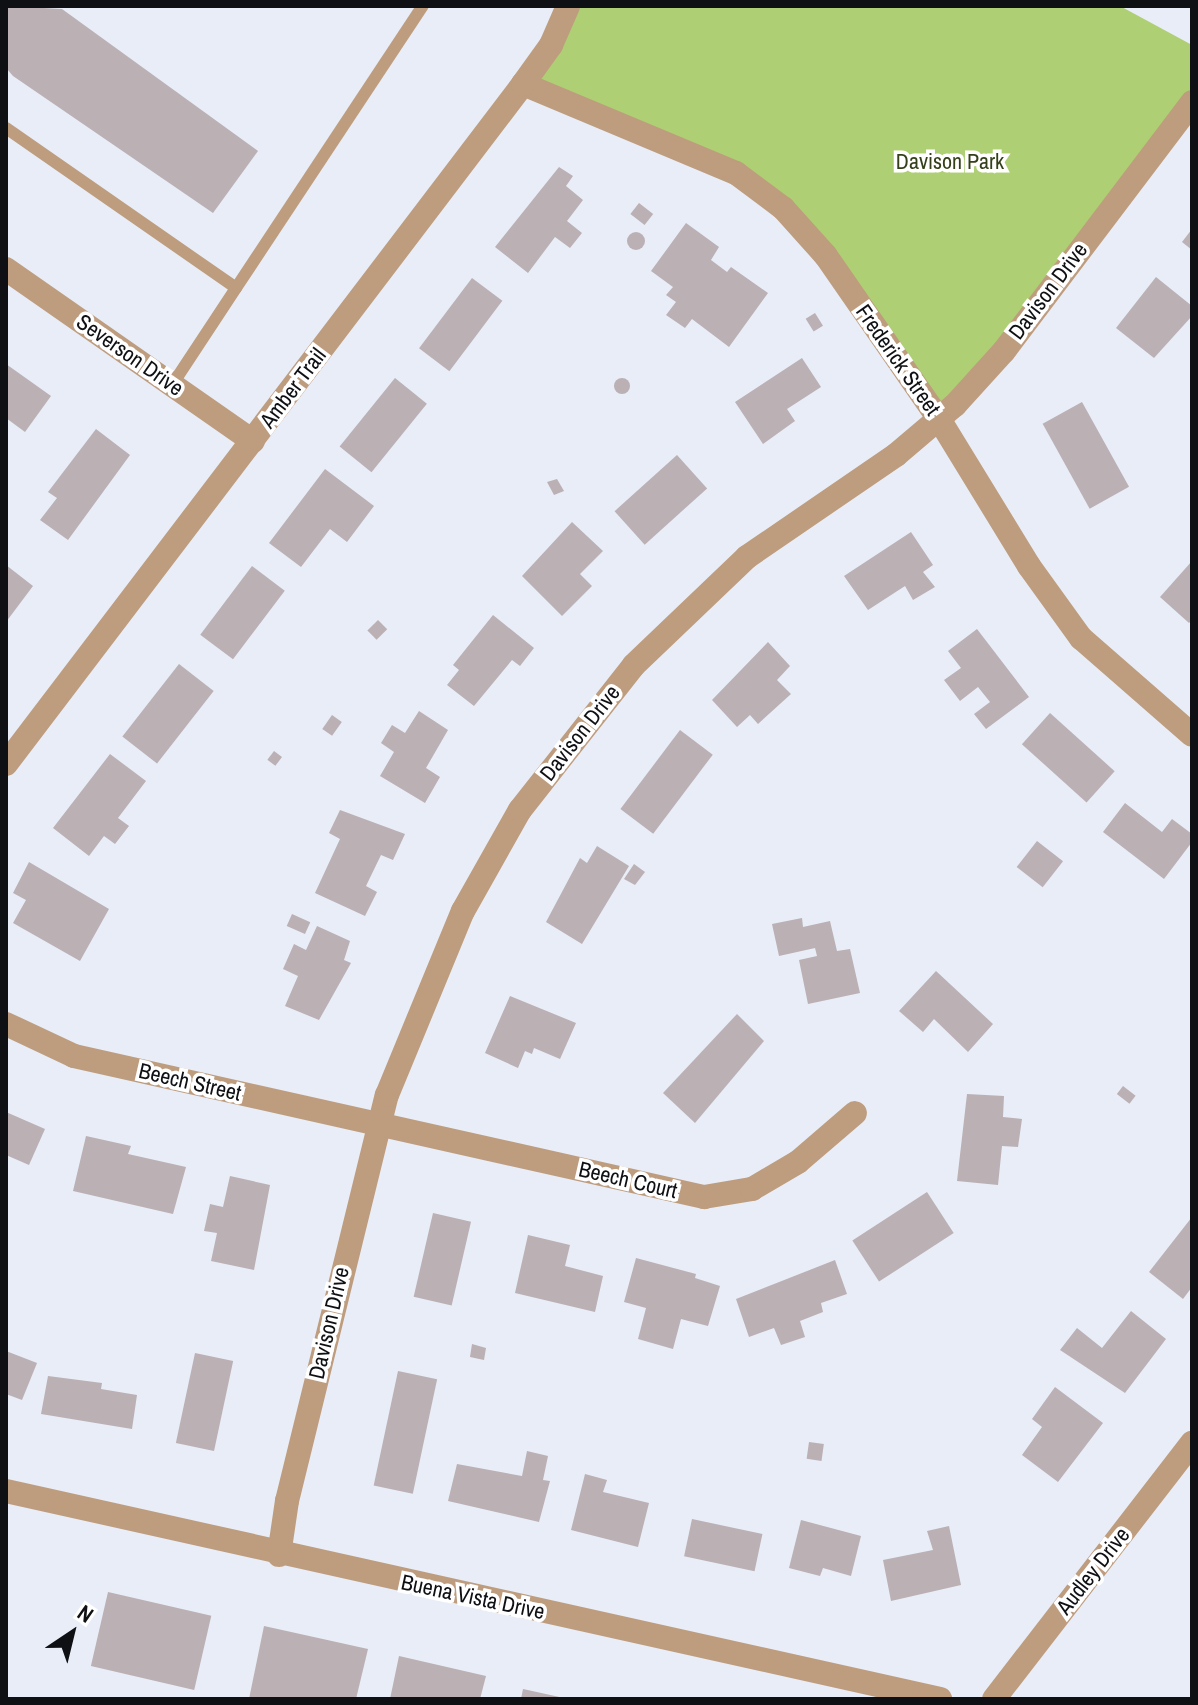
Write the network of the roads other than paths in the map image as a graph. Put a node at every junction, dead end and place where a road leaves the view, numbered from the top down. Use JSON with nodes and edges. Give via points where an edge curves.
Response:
{"nodes":[{"id":1,"x":423,"y":6,"type":"edge"},
{"id":2,"x":568,"y":6,"type":"edge"},
{"id":3,"x":523,"y":84,"type":"junction"},
{"id":4,"x":1192,"y":102,"type":"edge"},
{"id":5,"x":6,"y":128,"type":"edge"},
{"id":6,"x":6,"y":269,"type":"edge"},
{"id":7,"x":236,"y":288,"type":"junction"},
{"id":8,"x":172,"y":385,"type":"junction"},
{"id":9,"x":939,"y":419,"type":"junction"},
{"id":10,"x":253,"y":441,"type":"junction"},
{"id":11,"x":1192,"y":735,"type":"edge"},
{"id":12,"x":6,"y":764,"type":"edge"},
{"id":13,"x":6,"y":1024,"type":"edge"},
{"id":14,"x":855,"y":1113,"type":"dead end"},
{"id":15,"x":379,"y":1126,"type":"junction"},
{"id":16,"x":1192,"y":1443,"type":"edge"},
{"id":17,"x":6,"y":1491,"type":"edge"},
{"id":18,"x":279,"y":1555,"type":"junction"},
{"id":19,"x":940,"y":1699,"type":"edge"},
{"id":20,"x":994,"y":1699,"type":"edge"}],
"edges":[{"from":1,"to":7,"type":"lane"},
{"from":2,"to":3,"type":"street","name":"Amber Trail","via":[[551,45]]},
{"from":3,"to":9,"type":"street","name":"Frederick Street","via":[[736,173],[783,208],[826,256]]},
{"from":3,"to":10,"type":"street","name":"Amber Trail"},
{"from":4,"to":9,"type":"street","name":"Davison Drive","via":[[1004,351]]},
{"from":5,"to":7,"type":"lane"},
{"from":6,"to":8,"type":"street","name":"Severson Drive"},
{"from":7,"to":8,"type":"lane"},
{"from":8,"to":10,"type":"street","name":"Severson Drive"},
{"from":9,"to":11,"type":"street","name":"Frederick Street","via":[[1029,566],[1081,638]]},
{"from":9,"to":15,"type":"street","name":"Davison Drive","via":[[747,557],[634,665],[571,741],[520,810],[463,911],[418,1010]]},
{"from":10,"to":12,"type":"street","name":"Amber Trail"},
{"from":13,"to":15,"type":"street","name":"Beech Street","via":[[74,1056]]},
{"from":14,"to":15,"type":"street","name":"Beech Court","via":[[798,1162],[752,1189],[704,1197]]},
{"from":15,"to":18,"type":"street","name":"Davison Drive","via":[[287,1501]]},
{"from":16,"to":20,"type":"street","name":"Audley Drive"},
{"from":17,"to":18,"type":"street","name":"Buena Vista Drive"},
{"from":18,"to":19,"type":"street","name":"Buena Vista Drive"}]}
